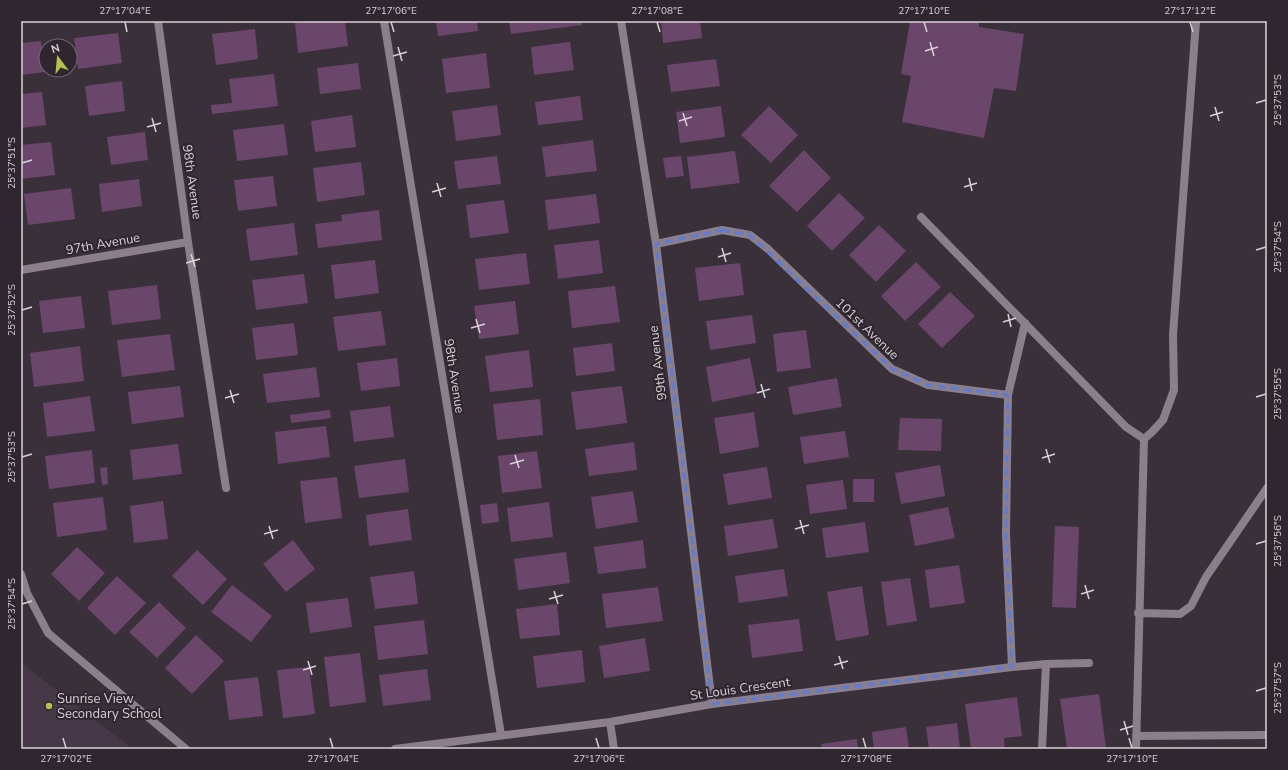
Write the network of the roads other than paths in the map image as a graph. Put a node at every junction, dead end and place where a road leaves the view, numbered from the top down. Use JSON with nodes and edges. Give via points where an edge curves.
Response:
{"nodes":[{"id":1,"x":158,"y":21,"type":"edge"},
{"id":2,"x":384,"y":21,"type":"edge"},
{"id":3,"x":621,"y":21,"type":"edge"},
{"id":4,"x":1196,"y":21,"type":"edge"},
{"id":5,"x":921,"y":217,"type":"dead end"},
{"id":6,"x":188,"y":242,"type":"junction"},
{"id":7,"x":656,"y":244,"type":"junction"},
{"id":8,"x":21,"y":270,"type":"edge"},
{"id":9,"x":1025,"y":323,"type":"junction"},
{"id":10,"x":1008,"y":395,"type":"junction"},
{"id":11,"x":1144,"y":439,"type":"junction"},
{"id":12,"x":226,"y":488,"type":"dead end"},
{"id":13,"x":1267,"y":488,"type":"edge"},
{"id":14,"x":21,"y":574,"type":"edge"},
{"id":15,"x":1138,"y":613,"type":"junction"},
{"id":16,"x":1089,"y":663,"type":"dead end"},
{"id":17,"x":1046,"y":664,"type":"junction"},
{"id":18,"x":1012,"y":667,"type":"junction"},
{"id":19,"x":712,"y":704,"type":"junction"},
{"id":20,"x":610,"y":722,"type":"junction"},
{"id":21,"x":501,"y":735,"type":"junction"},
{"id":22,"x":1267,"y":735,"type":"edge"},
{"id":23,"x":1136,"y":736,"type":"junction"},
{"id":24,"x":186,"y":749,"type":"edge"},
{"id":25,"x":395,"y":749,"type":"edge"},
{"id":26,"x":614,"y":749,"type":"edge"},
{"id":27,"x":1042,"y":749,"type":"edge"},
{"id":28,"x":1136,"y":749,"type":"edge"}],
"edges":[{"from":1,"to":6,"type":"street","name":"98th Avenue"},
{"from":2,"to":21,"type":"street","name":"98th Avenue"},
{"from":3,"to":7,"type":"street","name":"99th Avenue"},
{"from":4,"to":11,"type":"street","via":[[1174,336],[1174,390],[1163,420]]},
{"from":5,"to":9,"type":"street"},
{"from":6,"to":8,"type":"street","name":"97th Avenue"},
{"from":6,"to":12,"type":"street","name":"98th Avenue"},
{"from":7,"to":10,"type":"street","name":"101st Avenue","via":[[722,230],[750,235],[768,248],[892,369],[928,385]]},
{"from":7,"to":19,"type":"street","name":"99th Avenue"},
{"from":9,"to":10,"type":"street"},
{"from":9,"to":11,"type":"street","via":[[1126,427]]},
{"from":10,"to":18,"type":"street","via":[[1006,534]]},
{"from":11,"to":15,"type":"street"},
{"from":13,"to":15,"type":"street","via":[[1206,577],[1191,606],[1180,614]]},
{"from":14,"to":24,"type":"street","via":[[48,633]]},
{"from":15,"to":23,"type":"street"},
{"from":16,"to":17,"type":"street","name":"St Louis Crescent"},
{"from":17,"to":18,"type":"street","name":"St Louis Crescent"},
{"from":17,"to":27,"type":"street"},
{"from":18,"to":19,"type":"street","name":"St Louis Crescent"},
{"from":19,"to":20,"type":"street","name":"St Louis Crescent"},
{"from":20,"to":21,"type":"street","name":"St Louis Crescent"},
{"from":20,"to":26,"type":"street"},
{"from":21,"to":25,"type":"street","name":"St Louis Crescent"},
{"from":22,"to":23,"type":"street"},
{"from":23,"to":28,"type":"street"}]}
